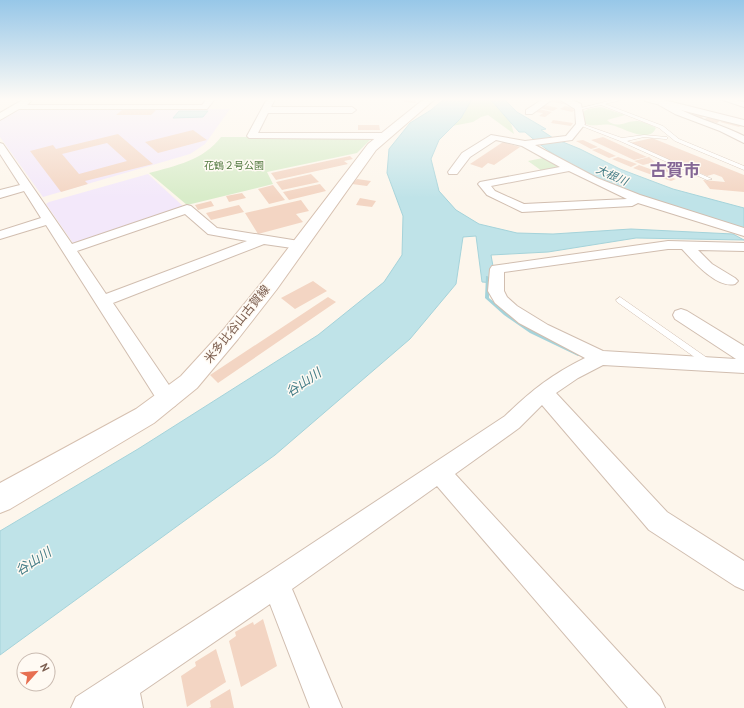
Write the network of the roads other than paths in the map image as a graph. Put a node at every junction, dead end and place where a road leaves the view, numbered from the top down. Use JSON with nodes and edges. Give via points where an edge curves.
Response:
{"nodes":[{"id":1,"x":254,"y":132,"type":"edge"},
{"id":2,"x":349,"y":132,"type":"edge"},
{"id":3,"x":350,"y":132,"type":"edge"},
{"id":4,"x":389,"y":132,"type":"edge"},
{"id":5,"x":574,"y":132,"type":"edge"},
{"id":6,"x":601,"y":132,"type":"edge"},
{"id":7,"x":665,"y":132,"type":"edge"},
{"id":8,"x":730,"y":132,"type":"edge"},
{"id":9,"x":384,"y":136,"type":"junction"},
{"id":10,"x":668,"y":137,"type":"junction"},
{"id":11,"x":622,"y":140,"type":"junction"},
{"id":12,"x":744,"y":140,"type":"edge"},
{"id":13,"x":525,"y":144,"type":"junction"},
{"id":14,"x":0,"y":146,"type":"edge"},
{"id":15,"x":570,"y":168,"type":"junction"},
{"id":16,"x":744,"y":168,"type":"edge"},
{"id":17,"x":453,"y":172,"type":"dead end"},
{"id":18,"x":709,"y":179,"type":"dead end"},
{"id":19,"x":27,"y":187,"type":"junction"},
{"id":20,"x":0,"y":194,"type":"edge"},
{"id":21,"x":636,"y":198,"type":"junction"},
{"id":22,"x":49,"y":220,"type":"junction"},
{"id":23,"x":744,"y":232,"type":"edge"},
{"id":24,"x":0,"y":235,"type":"edge"},
{"id":25,"x":262,"y":240,"type":"junction"},
{"id":26,"x":685,"y":245,"type":"junction"},
{"id":27,"x":299,"y":246,"type":"junction"},
{"id":28,"x":744,"y":247,"type":"edge"},
{"id":29,"x":69,"y":249,"type":"junction"},
{"id":30,"x":730,"y":281,"type":"dead end"},
{"id":31,"x":620,"y":300,"type":"dead end"},
{"id":32,"x":103,"y":301,"type":"junction"},
{"id":33,"x":681,"y":315,"type":"dead end"},
{"id":34,"x":744,"y":355,"type":"edge"},
{"id":35,"x":601,"y":358,"type":"junction"},
{"id":36,"x":711,"y":364,"type":"junction"},
{"id":37,"x":744,"y":366,"type":"edge"},
{"id":38,"x":543,"y":392,"type":"junction"},
{"id":39,"x":168,"y":400,"type":"junction"},
{"id":40,"x":439,"y":472,"type":"junction"},
{"id":41,"x":0,"y":499,"type":"edge"},
{"id":42,"x":744,"y":577,"type":"edge"},
{"id":43,"x":276,"y":584,"type":"junction"},
{"id":44,"x":125,"y":697,"type":"edge"},
{"id":45,"x":87,"y":708,"type":"edge"},
{"id":46,"x":326,"y":708,"type":"edge"},
{"id":47,"x":649,"y":708,"type":"edge"}],
"edges":[{"from":1,"to":2,"type":"street","via":[[252,136]]},
{"from":3,"to":9,"type":"street"},
{"from":4,"to":9,"type":"main road","name":"米多比谷山古賀線"},
{"from":5,"to":13,"type":"street","via":[[566,139]]},
{"from":6,"to":11,"type":"lane"},
{"from":7,"to":10,"type":"lane"},
{"from":8,"to":12,"type":"street"},
{"from":9,"to":27,"type":"main road","name":"米多比谷山古賀線","via":[[372,146]]},
{"from":10,"to":11,"type":"lane","via":[[644,136]]},
{"from":10,"to":16,"type":"lane"},
{"from":11,"to":18,"type":"lane"},
{"from":13,"to":15,"type":"street"},
{"from":13,"to":17,"type":"street","via":[[494,137],[466,156]]},
{"from":14,"to":19,"type":"street"},
{"from":15,"to":21,"type":"street"},
{"from":15,"to":21,"type":"street","via":[[484,184],[491,193],[522,208],[632,202]]},
{"from":19,"to":20,"type":"street"},
{"from":19,"to":22,"type":"street"},
{"from":21,"to":23,"type":"street"},
{"from":22,"to":24,"type":"street"},
{"from":22,"to":29,"type":"street"},
{"from":25,"to":27,"type":"street"},
{"from":25,"to":29,"type":"street","via":[[213,231],[187,209]]},
{"from":25,"to":32,"type":"street"},
{"from":26,"to":28,"type":"street"},
{"from":26,"to":30,"type":"street","via":[[707,267]]},
{"from":26,"to":35,"type":"street","via":[[668,245],[497,269],[496,292],[506,307],[531,323]]},
{"from":27,"to":39,"type":"main road","name":"米多比谷山古賀線","via":[[231,334],[189,382]]},
{"from":29,"to":32,"type":"street"},
{"from":31,"to":36,"type":"lane"},
{"from":32,"to":39,"type":"street"},
{"from":33,"to":34,"type":"street"},
{"from":35,"to":36,"type":"street"},
{"from":35,"to":38,"type":"street"},
{"from":36,"to":37,"type":"street"},
{"from":38,"to":40,"type":"street","via":[[512,422]]},
{"from":38,"to":42,"type":"street","via":[[658,521]]},
{"from":39,"to":41,"type":"main road","name":"米多比谷山古賀線","via":[[146,416]]},
{"from":40,"to":43,"type":"street"},
{"from":40,"to":47,"type":"street"},
{"from":43,"to":44,"type":"street"},
{"from":43,"to":46,"type":"street"},
{"from":44,"to":45,"type":"street"}]}
